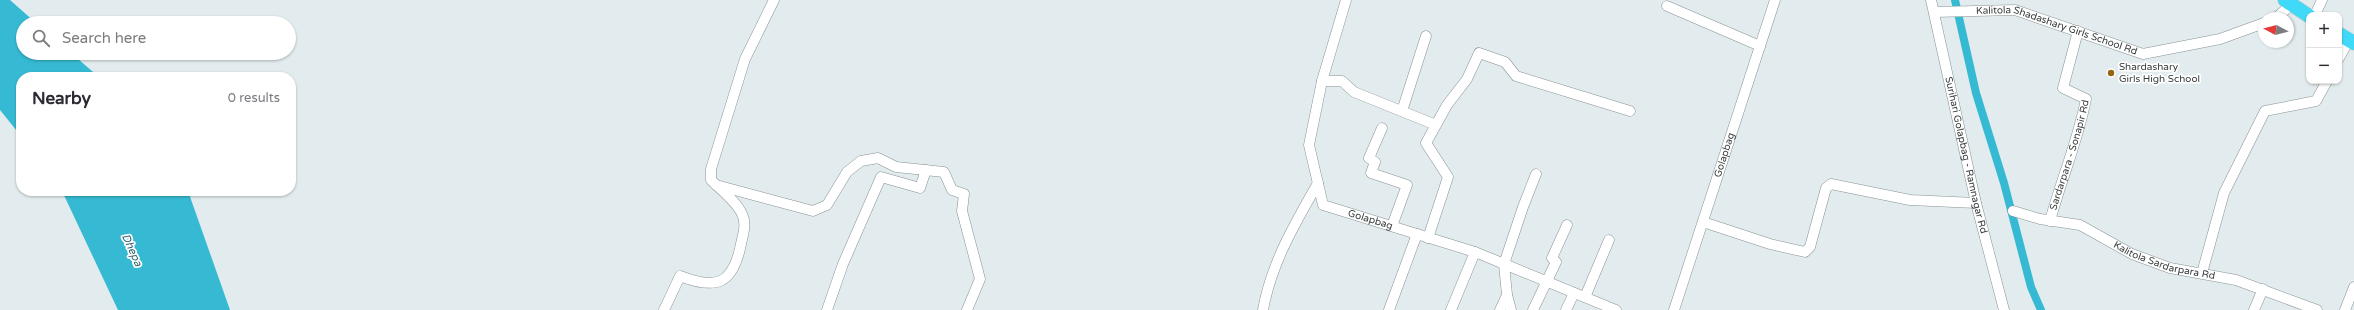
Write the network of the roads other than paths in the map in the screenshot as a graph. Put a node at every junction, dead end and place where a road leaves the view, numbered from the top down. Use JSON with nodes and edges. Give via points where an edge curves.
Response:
{"nodes":[{"id":1,"x":774,"y":0,"type":"edge"},
{"id":2,"x":1346,"y":0,"type":"edge"},
{"id":3,"x":1775,"y":0,"type":"edge"},
{"id":4,"x":1931,"y":0,"type":"edge"},
{"id":5,"x":2322,"y":0,"type":"edge"},
{"id":6,"x":2288,"y":2,"type":"edge"},
{"id":7,"x":1667,"y":6,"type":"dead end"},
{"id":8,"x":1934,"y":12,"type":"junction"},
{"id":9,"x":2280,"y":12,"type":"edge"},
{"id":10,"x":2316,"y":12,"type":"edge"},
{"id":11,"x":2306,"y":14,"type":"edge"},
{"id":12,"x":2258,"y":25,"type":"edge"},
{"id":13,"x":2078,"y":31,"type":"junction"},
{"id":14,"x":1426,"y":36,"type":"dead end"},
{"id":15,"x":2347,"y":39,"type":"edge"},
{"id":16,"x":1760,"y":46,"type":"junction"},
{"id":17,"x":2342,"y":51,"type":"edge"},
{"id":18,"x":1322,"y":81,"type":"junction"},
{"id":19,"x":2325,"y":84,"type":"edge"},
{"id":20,"x":1402,"y":111,"type":"junction"},
{"id":21,"x":1630,"y":111,"type":"dead end"},
{"id":22,"x":1436,"y":125,"type":"junction"},
{"id":23,"x":1382,"y":128,"type":"dead end"},
{"id":24,"x":926,"y":170,"type":"junction"},
{"id":25,"x":1536,"y":174,"type":"dead end"},
{"id":26,"x":1318,"y":183,"type":"junction"},
{"id":27,"x":716,"y":185,"type":"junction"},
{"id":28,"x":1976,"y":203,"type":"junction"},
{"id":29,"x":2013,"y":210,"type":"dead end"},
{"id":30,"x":2050,"y":221,"type":"junction"},
{"id":31,"x":1703,"y":222,"type":"junction"},
{"id":32,"x":1392,"y":226,"type":"junction"},
{"id":33,"x":1567,"y":226,"type":"dead end"},
{"id":34,"x":1417,"y":234,"type":"junction"},
{"id":35,"x":1428,"y":238,"type":"junction"},
{"id":36,"x":1609,"y":240,"type":"dead end"},
{"id":37,"x":1475,"y":252,"type":"junction"},
{"id":38,"x":1504,"y":264,"type":"junction"},
{"id":39,"x":2202,"y":273,"type":"junction"},
{"id":40,"x":1546,"y":281,"type":"junction"},
{"id":41,"x":2354,"y":287,"type":"edge"},
{"id":42,"x":2263,"y":289,"type":"junction"},
{"id":43,"x":1574,"y":293,"type":"junction"},
{"id":44,"x":1507,"y":295,"type":"junction"},
{"id":45,"x":1585,"y":297,"type":"junction"},
{"id":46,"x":664,"y":310,"type":"edge"},
{"id":47,"x":827,"y":310,"type":"edge"},
{"id":48,"x":967,"y":310,"type":"edge"},
{"id":49,"x":1263,"y":310,"type":"edge"},
{"id":50,"x":1389,"y":310,"type":"edge"},
{"id":51,"x":1451,"y":310,"type":"edge"},
{"id":52,"x":1500,"y":310,"type":"edge"},
{"id":53,"x":1511,"y":310,"type":"edge"},
{"id":54,"x":1533,"y":310,"type":"edge"},
{"id":55,"x":1566,"y":310,"type":"edge"},
{"id":56,"x":1616,"y":310,"type":"edge"},
{"id":57,"x":1674,"y":310,"type":"edge"},
{"id":58,"x":2004,"y":310,"type":"edge"},
{"id":59,"x":2254,"y":310,"type":"edge"},
{"id":60,"x":2317,"y":310,"type":"edge"},
{"id":61,"x":2345,"y":310,"type":"edge"}],
"edges":[{"from":1,"to":27,"type":"street","via":[[745,59],[710,169]]},
{"from":2,"to":18,"type":"street","name":"Golapbag"},
{"from":3,"to":16,"type":"street","name":"Golapbag"},
{"from":4,"to":8,"type":"street","name":"Surihari Golapbag - Ramnagar Rd"},
{"from":5,"to":10,"type":"street"},
{"from":6,"to":9,"type":"street"},
{"from":6,"to":11,"type":"highway"},
{"from":7,"to":16,"type":"street"},
{"from":8,"to":13,"type":"street","name":"Kalitola Shadashary Girls School Rd","via":[[2015,10]]},
{"from":8,"to":28,"type":"street","name":"Surihari Golapbag - Ramnagar Rd"},
{"from":12,"to":13,"type":"street","name":"Kalitola Shadashary Girls School Rd","via":[[2220,39],[2143,54]]},
{"from":13,"to":30,"type":"street","name":"Sardarpara - Sonapir Rd","via":[[2063,88],[2086,99],[2081,124]]},
{"from":14,"to":20,"type":"street"},
{"from":15,"to":17,"type":"street"},
{"from":16,"to":31,"type":"street","name":"Golapbag"},
{"from":18,"to":20,"type":"street","via":[[1342,81],[1354,92]]},
{"from":18,"to":26,"type":"street","name":"Golapbag","via":[[1309,145]]},
{"from":19,"to":39,"type":"street","via":[[2316,102],[2265,111],[2224,193]]},
{"from":20,"to":22,"type":"street"},
{"from":21,"to":22,"type":"street","via":[[1516,76],[1505,62],[1479,53]]},
{"from":22,"to":35,"type":"street","via":[[1426,143],[1448,177]]},
{"from":23,"to":32,"type":"street","via":[[1369,158],[1375,162],[1371,172],[1407,185]]},
{"from":24,"to":27,"type":"street","via":[[896,167],[878,158],[861,161],[847,172],[827,205],[813,211]]},
{"from":24,"to":47,"type":"street","via":[[920,188],[881,177],[842,264]]},
{"from":24,"to":48,"type":"street","via":[[944,172],[952,190],[964,194],[962,210],[980,279]]},
{"from":25,"to":38,"type":"street"},
{"from":26,"to":32,"type":"street","name":"Golapbag","via":[[1323,205]]},
{"from":26,"to":49,"type":"street","via":[[1288,235],[1267,290]]},
{"from":27,"to":46,"type":"street","via":[[735,203],[745,223],[731,274],[720,281],[702,284],[680,276]]},
{"from":28,"to":31,"type":"street","via":[[1910,200],[1831,184],[1826,188],[1810,247],[1805,252],[1770,244]]},
{"from":28,"to":58,"type":"street","name":"Surihari Golapbag - Ramnagar Rd"},
{"from":29,"to":30,"type":"street","name":"Kalitola Sardarpara Rd"},
{"from":30,"to":39,"type":"street","name":"Kalitola Sardarpara Rd","via":[[2080,226],[2132,254],[2170,268]]},
{"from":31,"to":57,"type":"street","name":"Golapbag"},
{"from":32,"to":34,"type":"street","name":"Golapbag"},
{"from":33,"to":40,"type":"street","via":[[1552,258],[1556,262]]},
{"from":34,"to":35,"type":"street","name":"Golapbag"},
{"from":34,"to":50,"type":"street"},
{"from":35,"to":37,"type":"street","name":"Golapbag"},
{"from":36,"to":45,"type":"street"},
{"from":37,"to":38,"type":"street","name":"Golapbag"},
{"from":37,"to":51,"type":"street"},
{"from":38,"to":40,"type":"street","name":"Golapbag"},
{"from":38,"to":44,"type":"street"},
{"from":39,"to":42,"type":"street","name":"Kalitola Sardarpara Rd"},
{"from":40,"to":43,"type":"street","name":"Golapbag"},
{"from":40,"to":54,"type":"street"},
{"from":41,"to":61,"type":"street"},
{"from":42,"to":59,"type":"street"},
{"from":42,"to":60,"type":"street","name":"Kalitola Sardarpara Rd"},
{"from":43,"to":45,"type":"street","name":"Golapbag"},
{"from":43,"to":55,"type":"street"},
{"from":44,"to":52,"type":"street"},
{"from":44,"to":53,"type":"street"},
{"from":45,"to":56,"type":"street","name":"Golapbag"}]}
